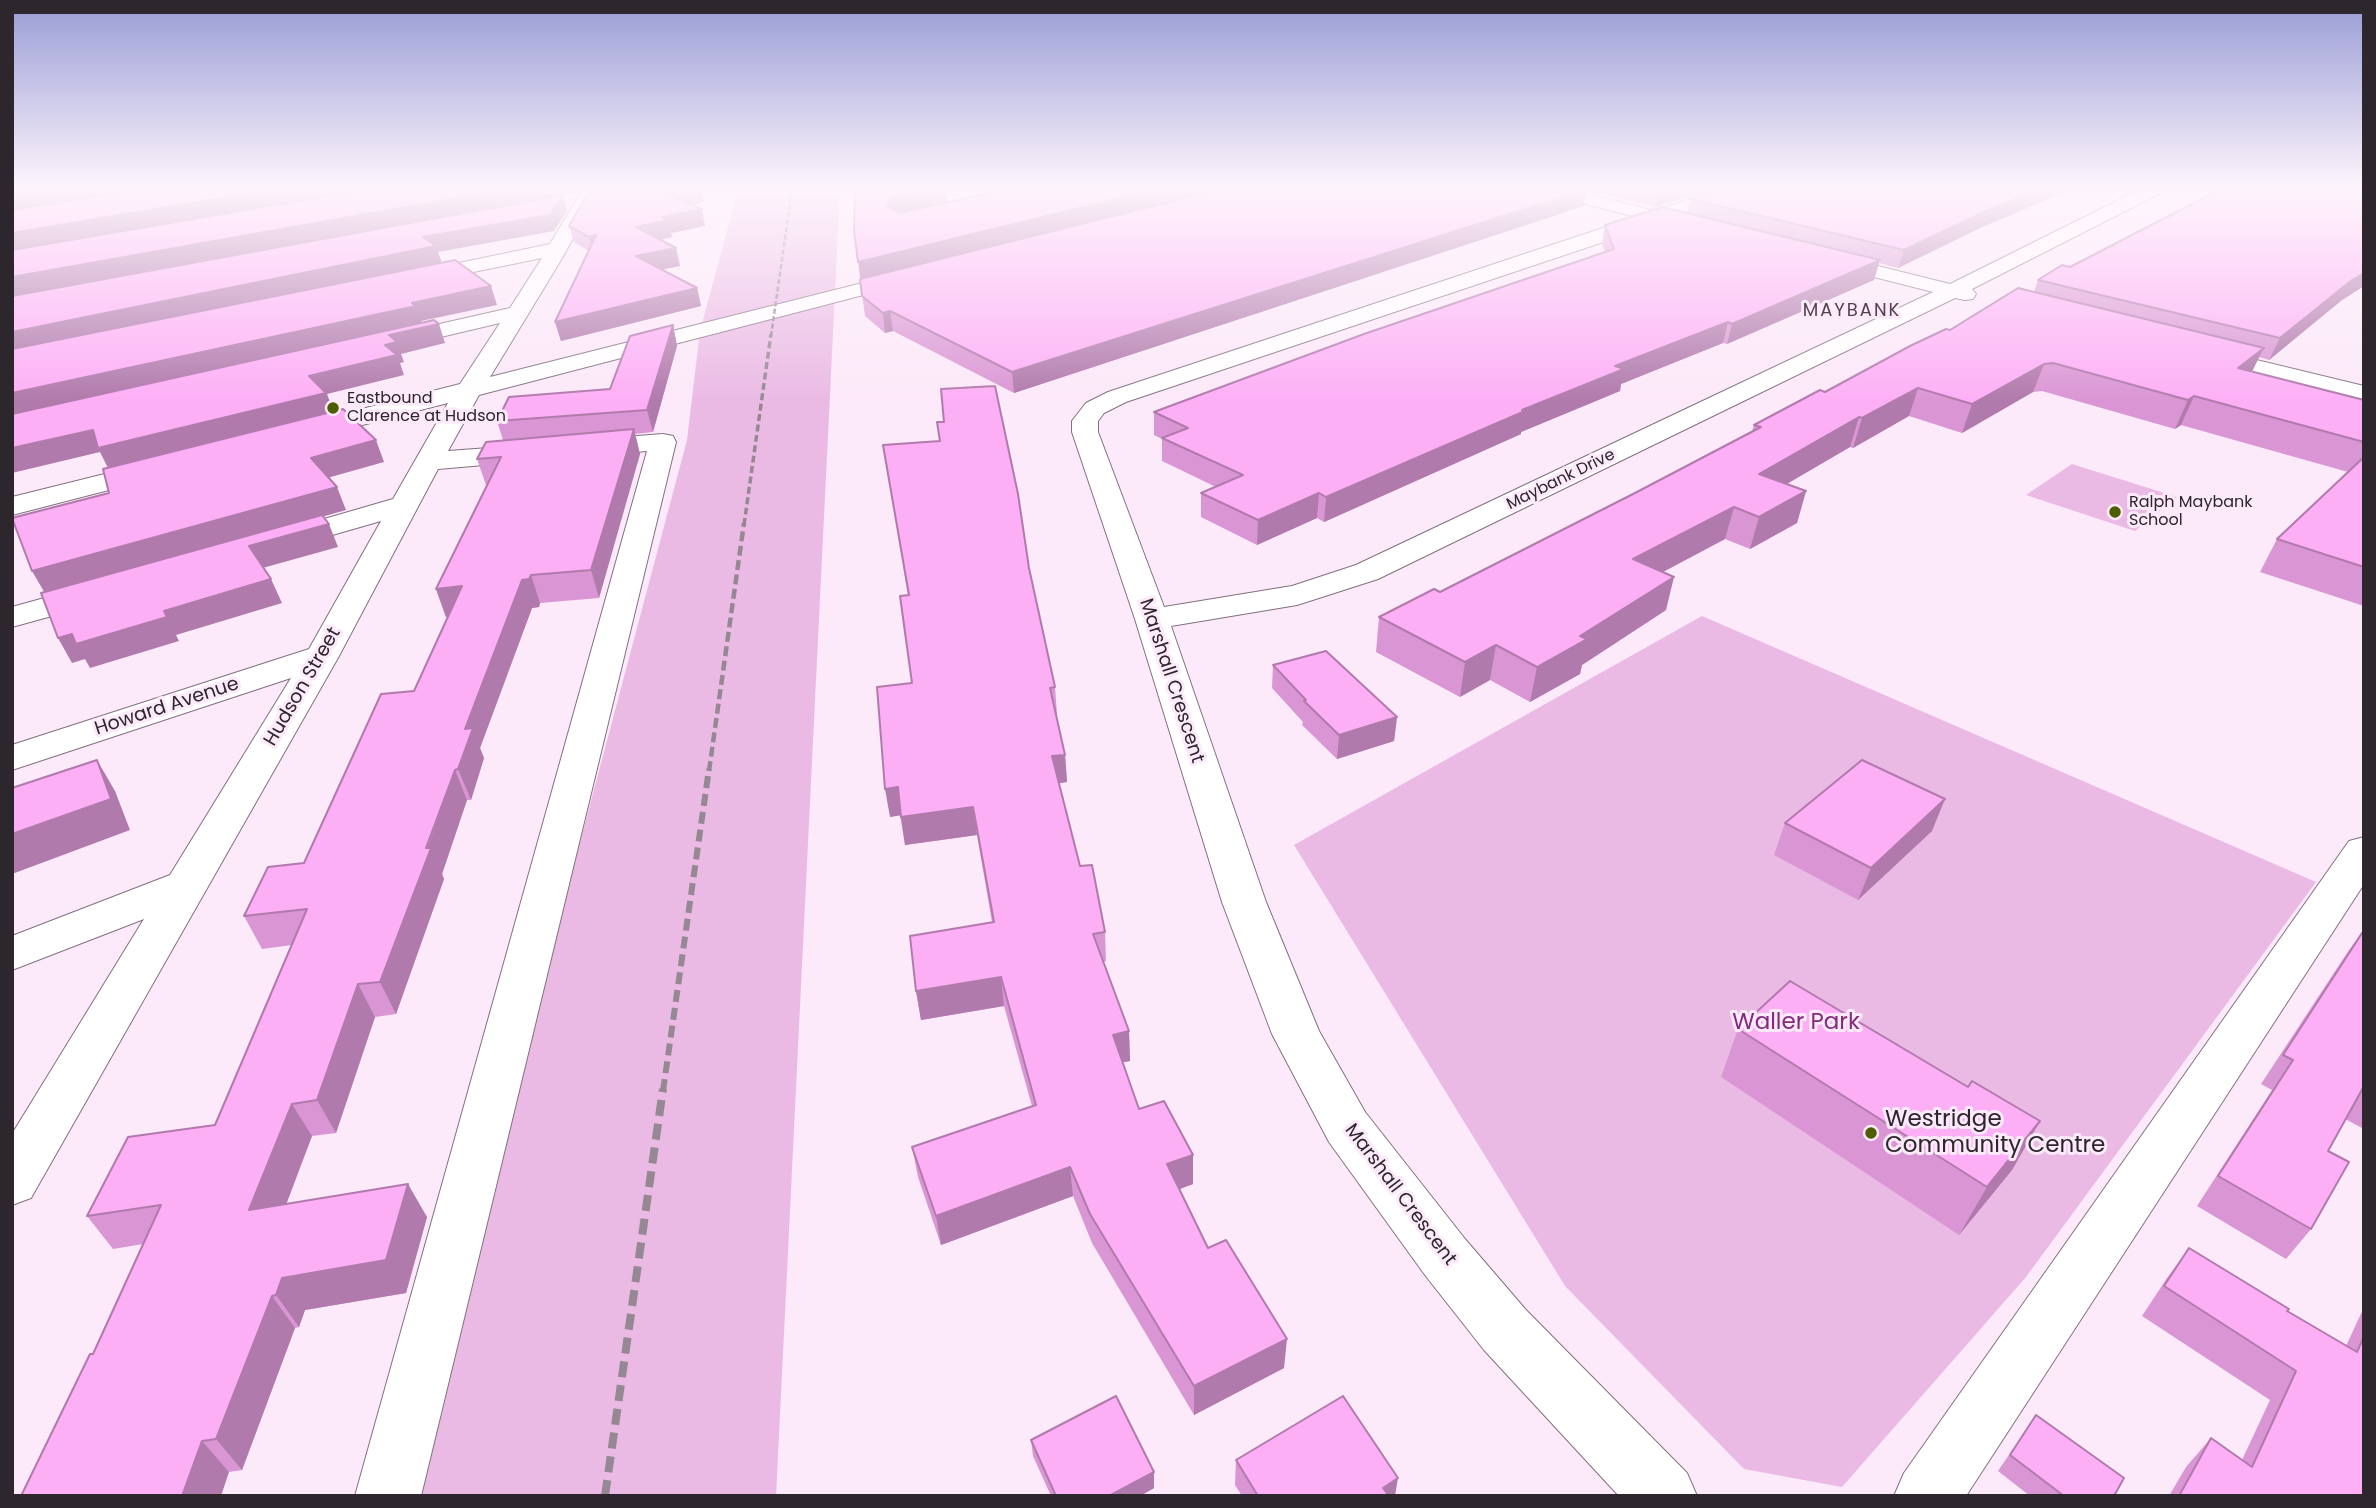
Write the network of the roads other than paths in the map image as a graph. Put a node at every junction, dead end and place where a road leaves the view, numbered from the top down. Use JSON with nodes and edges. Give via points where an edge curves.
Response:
{"nodes":[{"id":1,"x":501,"y":260,"type":"edge"},
{"id":2,"x":550,"y":260,"type":"edge"},
{"id":3,"x":1527,"y":260,"type":"edge"},
{"id":4,"x":1832,"y":260,"type":"edge"},
{"id":5,"x":2028,"y":260,"type":"edge"},
{"id":6,"x":932,"y":271,"type":"edge"},
{"id":7,"x":399,"y":281,"type":"edge"},
{"id":8,"x":1968,"y":294,"type":"junction"},
{"id":9,"x":516,"y":313,"type":"junction"},
{"id":10,"x":366,"y":347,"type":"edge"},
{"id":11,"x":2183,"y":349,"type":"edge"},
{"id":12,"x":2361,"y":390,"type":"edge"},
{"id":13,"x":469,"y":391,"type":"junction"},
{"id":14,"x":281,"y":438,"type":"edge"},
{"id":15,"x":431,"y":461,"type":"junction"},
{"id":16,"x":187,"y":462,"type":"edge"},
{"id":17,"x":405,"y":505,"type":"junction"},
{"id":18,"x":12,"y":506,"type":"edge"},
{"id":19,"x":248,"y":550,"type":"edge"},
{"id":20,"x":130,"y":584,"type":"edge"},
{"id":21,"x":12,"y":617,"type":"edge"},
{"id":22,"x":1152,"y":619,"type":"junction"},
{"id":23,"x":322,"y":656,"type":"junction"},
{"id":24,"x":12,"y":758,"type":"edge"},
{"id":25,"x":2364,"y":851,"type":"edge"},
{"id":26,"x":190,"y":884,"type":"junction"},
{"id":27,"x":12,"y":954,"type":"edge"},
{"id":28,"x":12,"y":1182,"type":"edge"},
{"id":29,"x":388,"y":1496,"type":"edge"},
{"id":30,"x":1664,"y":1496,"type":"edge"},
{"id":31,"x":1927,"y":1496,"type":"edge"}],
"edges":[{"from":1,"to":7,"type":"street"},
{"from":2,"to":9,"type":"street","name":"Hudson Street"},
{"from":3,"to":22,"type":"street","name":"Marshall Crescent","via":[[1095,408],[1085,421],[1085,432]]},
{"from":4,"to":8,"type":"street"},
{"from":5,"to":8,"type":"street","name":"Maybank Drive"},
{"from":6,"to":13,"type":"street"},
{"from":8,"to":22,"type":"street","name":"Maybank Drive","via":[[1367,572],[1297,595]]},
{"from":9,"to":10,"type":"street"},
{"from":9,"to":13,"type":"street","name":"Hudson Street"},
{"from":11,"to":12,"type":"street"},
{"from":13,"to":14,"type":"street"},
{"from":13,"to":15,"type":"street","name":"Hudson Street"},
{"from":15,"to":17,"type":"street","name":"Hudson Street"},
{"from":15,"to":29,"type":"street","via":[[663,442]]},
{"from":16,"to":18,"type":"street"},
{"from":17,"to":19,"type":"street"},
{"from":17,"to":23,"type":"street","name":"Hudson Street"},
{"from":20,"to":21,"type":"street"},
{"from":22,"to":30,"type":"street","name":"Marshall Crescent","via":[[1249,914],[1296,1034],[1347,1127],[1505,1330]]},
{"from":23,"to":24,"type":"street","name":"Howard Avenue"},
{"from":23,"to":26,"type":"street","name":"Hudson Street"},
{"from":25,"to":31,"type":"street"},
{"from":26,"to":27,"type":"street"},
{"from":26,"to":28,"type":"street","name":"Hudson Street"}]}
